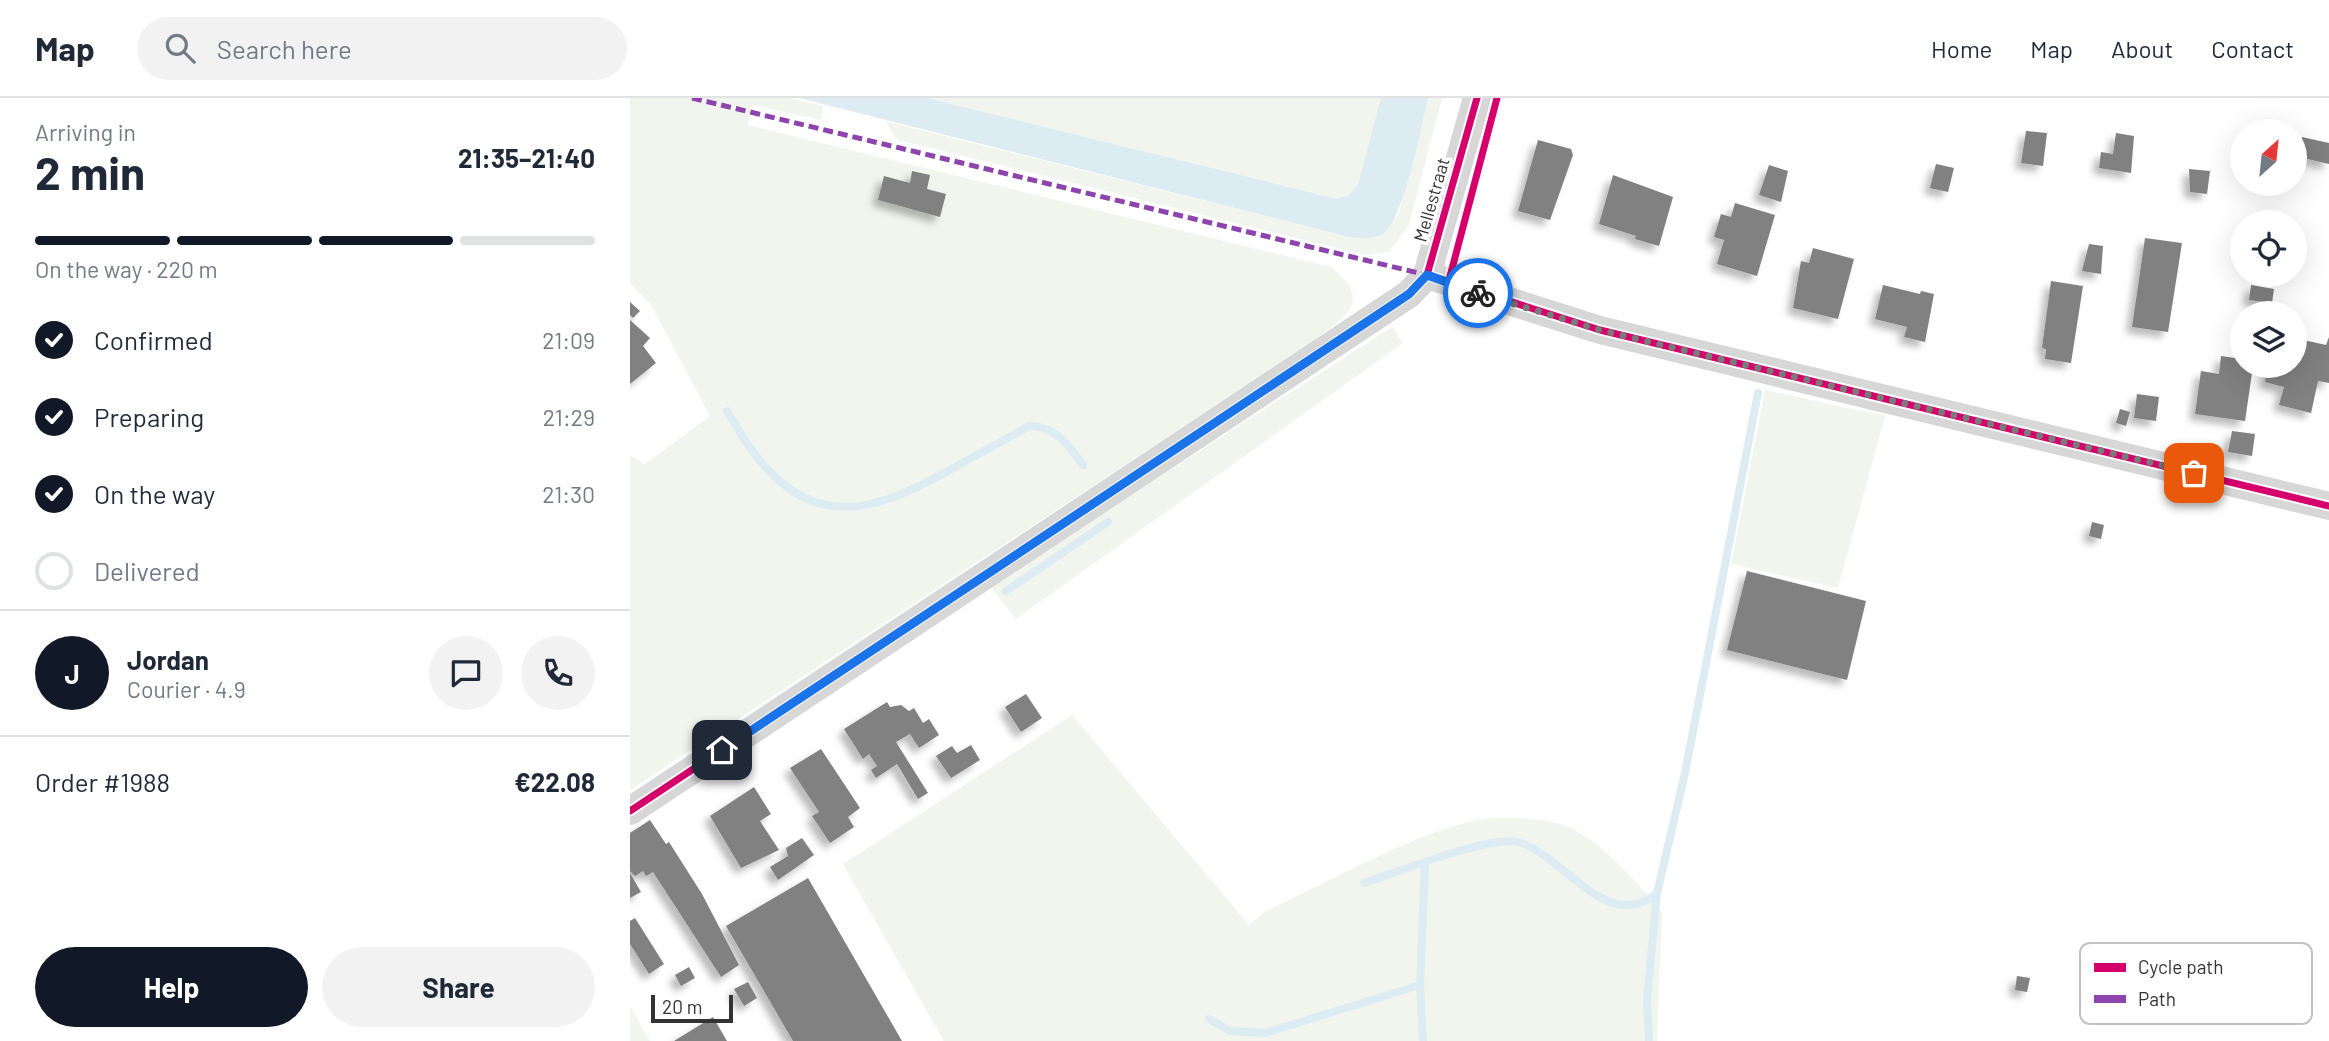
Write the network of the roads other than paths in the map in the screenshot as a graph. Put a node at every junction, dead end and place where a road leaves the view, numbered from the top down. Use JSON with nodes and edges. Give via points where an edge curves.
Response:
{"nodes":[{"id":1,"x":1477,"y":98,"type":"edge"},
{"id":2,"x":1427,"y":275,"type":"junction"},
{"id":3,"x":2329,"y":506,"type":"edge"},
{"id":4,"x":630,"y":811,"type":"edge"}],
"edges":[{"from":1,"to":2,"type":"street","name":"Mellestraat"},
{"from":2,"to":3,"type":"street","via":[[1600,330]]},
{"from":2,"to":4,"type":"street","via":[[1409,294]]}]}
